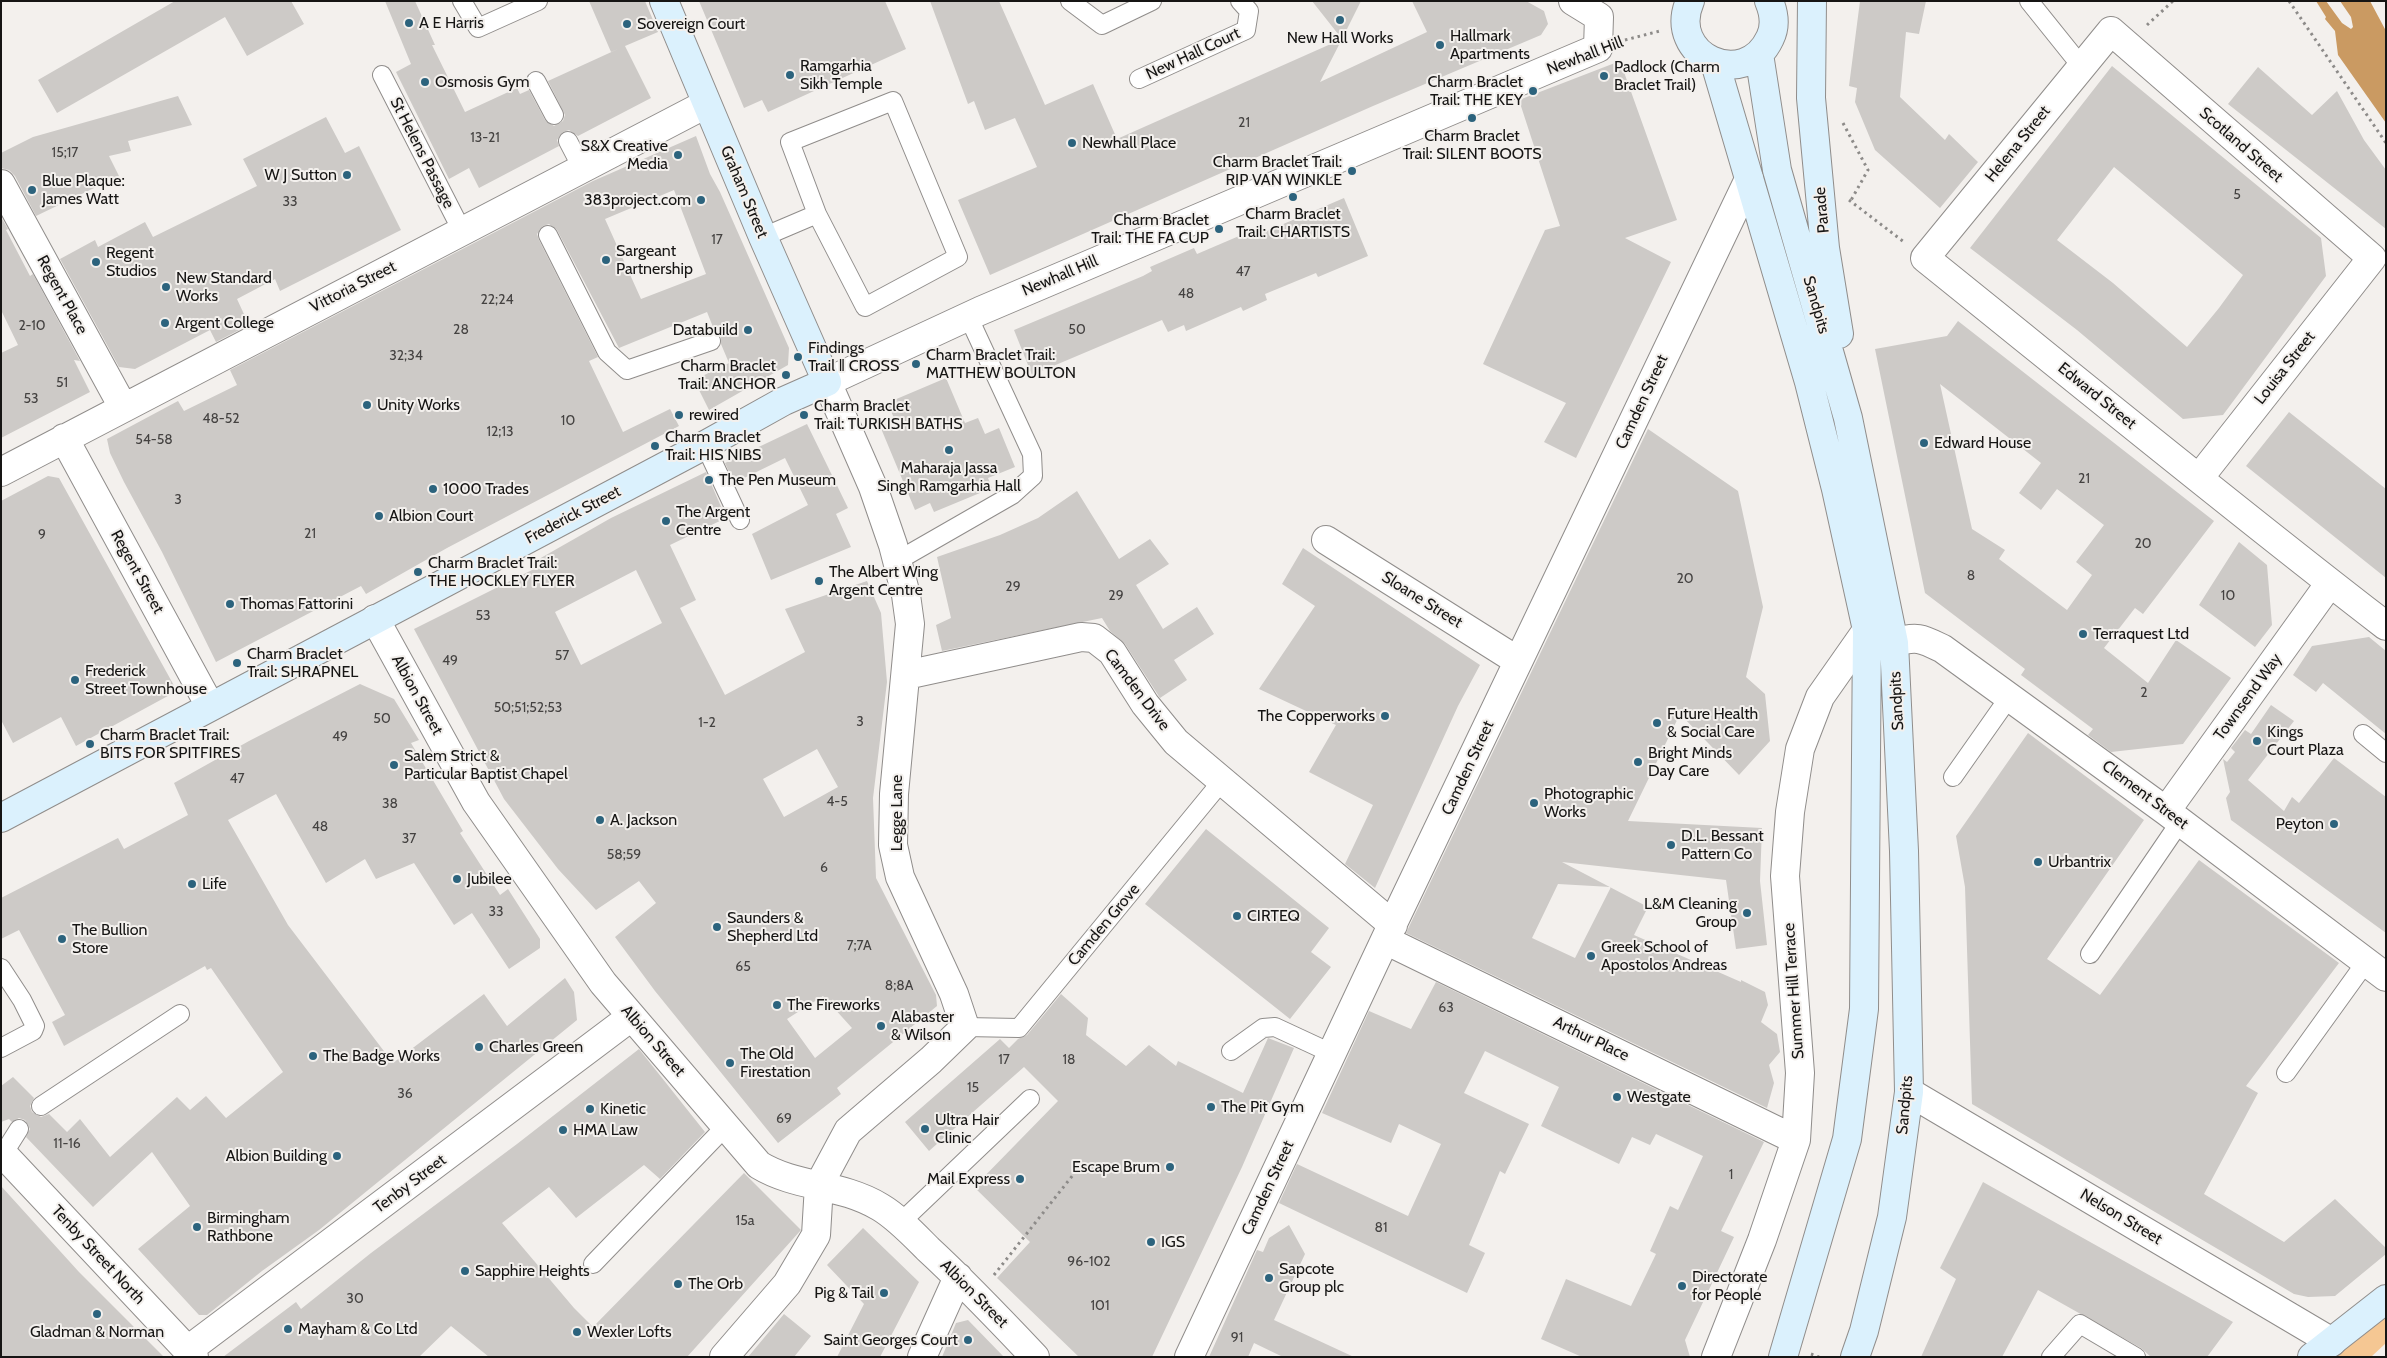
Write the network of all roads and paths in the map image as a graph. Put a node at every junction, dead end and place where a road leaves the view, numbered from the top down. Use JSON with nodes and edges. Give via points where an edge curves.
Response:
{"nodes":[{"id":1,"x":462,"y":1,"type":"edge"},
{"id":2,"x":538,"y":1,"type":"edge"},
{"id":3,"x":664,"y":1,"type":"edge"},
{"id":4,"x":1070,"y":1,"type":"edge"},
{"id":5,"x":1152,"y":1,"type":"edge"},
{"id":6,"x":1240,"y":1,"type":"edge"},
{"id":7,"x":1573,"y":1,"type":"edge"},
{"id":8,"x":1769,"y":1,"type":"edge"},
{"id":9,"x":1812,"y":1,"type":"edge"},
{"id":10,"x":2029,"y":1,"type":"edge"},
{"id":11,"x":2173,"y":1,"type":"edge"},
{"id":12,"x":2289,"y":1,"type":"edge"},
{"id":13,"x":1688,"y":13,"type":"edge"},
{"id":14,"x":2120,"y":38,"type":"junction"},
{"id":15,"x":1598,"y":48,"type":"junction"},
{"id":16,"x":1759,"y":54,"type":"junction"},
{"id":17,"x":1715,"y":63,"type":"junction"},
{"id":18,"x":2082,"y":67,"type":"junction"},
{"id":19,"x":382,"y":75,"type":"dead end"},
{"id":20,"x":1139,"y":79,"type":"dead end"},
{"id":21,"x":536,"y":81,"type":"dead end"},
{"id":22,"x":706,"y":104,"type":"junction"},
{"id":23,"x":554,"y":115,"type":"dead end"},
{"id":24,"x":1839,"y":116,"type":"dead end"},
{"id":25,"x":568,"y":141,"type":"dead end"},
{"id":26,"x":2386,"y":143,"type":"edge"},
{"id":27,"x":582,"y":168,"type":"junction"},
{"id":28,"x":1749,"y":179,"type":"junction"},
{"id":29,"x":1,"y":184,"type":"edge"},
{"id":30,"x":1845,"y":194,"type":"dead end"},
{"id":31,"x":1850,"y":202,"type":"junction"},
{"id":32,"x":818,"y":214,"type":"junction"},
{"id":33,"x":462,"y":230,"type":"junction"},
{"id":34,"x":548,"y":235,"type":"dead end"},
{"id":35,"x":763,"y":236,"type":"junction"},
{"id":36,"x":1925,"y":258,"type":"junction"},
{"id":37,"x":2372,"y":258,"type":"joint"},
{"id":38,"x":968,"y":316,"type":"junction"},
{"id":39,"x":711,"y":341,"type":"dead end"},
{"id":40,"x":827,"y":382,"type":"junction"},
{"id":41,"x":123,"y":406,"type":"junction"},
{"id":42,"x":1848,"y":418,"type":"junction"},
{"id":43,"x":64,"y":438,"type":"junction"},
{"id":44,"x":705,"y":445,"type":"junction"},
{"id":45,"x":1,"y":472,"type":"edge"},
{"id":46,"x":2199,"y":478,"type":"junction"},
{"id":47,"x":740,"y":520,"type":"dead end"},
{"id":48,"x":1326,"y":540,"type":"dead end"},
{"id":49,"x":897,"y":562,"type":"junction"},
{"id":50,"x":2330,"y":583,"type":"junction"},
{"id":51,"x":375,"y":619,"type":"junction"},
{"id":52,"x":2386,"y":626,"type":"edge"},
{"id":53,"x":1867,"y":630,"type":"junction"},
{"id":54,"x":1894,"y":643,"type":"junction"},
{"id":55,"x":1518,"y":661,"type":"junction"},
{"id":56,"x":906,"y":675,"type":"junction"},
{"id":57,"x":2010,"y":696,"type":"junction"},
{"id":58,"x":210,"y":706,"type":"junction"},
{"id":59,"x":2363,"y":734,"type":"dead end"},
{"id":60,"x":2386,"y":753,"type":"edge"},
{"id":61,"x":1953,"y":778,"type":"dead end"},
{"id":62,"x":1222,"y":781,"type":"junction"},
{"id":63,"x":2173,"y":816,"type":"junction"},
{"id":64,"x":1,"y":818,"type":"edge"},
{"id":65,"x":1389,"y":932,"type":"junction"},
{"id":66,"x":2090,"y":954,"type":"dead end"},
{"id":67,"x":1,"y":968,"type":"edge"},
{"id":68,"x":2376,"y":970,"type":"edge"},
{"id":69,"x":180,"y":1014,"type":"dead end"},
{"id":70,"x":631,"y":1017,"type":"junction"},
{"id":71,"x":965,"y":1027,"type":"junction"},
{"id":72,"x":1,"y":1048,"type":"edge"},
{"id":73,"x":1231,"y":1051,"type":"dead end"},
{"id":74,"x":1332,"y":1053,"type":"junction"},
{"id":75,"x":2286,"y":1073,"type":"dead end"},
{"id":76,"x":1909,"y":1092,"type":"junction"},
{"id":77,"x":1030,"y":1099,"type":"dead end"},
{"id":78,"x":41,"y":1106,"type":"dead end"},
{"id":79,"x":726,"y":1126,"type":"junction"},
{"id":80,"x":19,"y":1129,"type":"dead end"},
{"id":81,"x":1796,"y":1140,"type":"junction"},
{"id":82,"x":1,"y":1156,"type":"edge"},
{"id":83,"x":1073,"y":1175,"type":"dead end"},
{"id":84,"x":819,"y":1185,"type":"junction"},
{"id":85,"x":900,"y":1223,"type":"junction"},
{"id":86,"x":593,"y":1264,"type":"dead end"},
{"id":87,"x":958,"y":1277,"type":"junction"},
{"id":88,"x":978,"y":1296,"type":"junction"},
{"id":89,"x":2386,"y":1299,"type":"edge"},
{"id":90,"x":2322,"y":1350,"type":"edge"},
{"id":91,"x":191,"y":1354,"type":"edge"},
{"id":92,"x":724,"y":1357,"type":"edge"},
{"id":93,"x":922,"y":1357,"type":"edge"},
{"id":94,"x":1035,"y":1357,"type":"edge"},
{"id":95,"x":1189,"y":1357,"type":"edge"},
{"id":96,"x":1716,"y":1357,"type":"edge"},
{"id":97,"x":1783,"y":1357,"type":"edge"},
{"id":98,"x":1855,"y":1357,"type":"edge"},
{"id":99,"x":2051,"y":1357,"type":"edge"},
{"id":100,"x":2136,"y":1357,"type":"edge"}],
"edges":[{"from":1,"to":2,"type":"lane","via":[[478,28]]},
{"from":3,"to":22,"type":"main road","name":"Graham Street"},
{"from":4,"to":5,"type":"lane","via":[[1102,25]]},
{"from":6,"to":20,"type":"lane","name":"New Hall Court","via":[[1249,10],[1246,30]]},
{"from":7,"to":15,"type":"street","via":[[1599,16]]},
{"from":8,"to":16,"type":"main road","via":[[1774,18],[1773,32]]},
{"from":9,"to":42,"type":"main road","name":"Parade","via":[[1811,98],[1825,248]]},
{"from":10,"to":18,"type":"lane"},
{"from":11,"to":14,"type":"path"},
{"from":12,"to":26,"type":"path"},
{"from":13,"to":15,"type":"path","name":"Newhall Hill"},
{"from":13,"to":17,"type":"main road","via":[[1688,37],[1696,50]]},
{"from":14,"to":18,"type":"street","name":"Helena Street"},
{"from":14,"to":37,"type":"street","name":"Scotland Street"},
{"from":15,"to":38,"type":"street","name":"Newhall Hill"},
{"from":16,"to":17,"type":"main road","via":[[1735,65]]},
{"from":16,"to":42,"type":"main road","name":"Sandpits","via":[[1777,170]]},
{"from":17,"to":28,"type":"main road","name":"Sandpits"},
{"from":18,"to":36,"type":"street","name":"Helena Street"},
{"from":19,"to":33,"type":"lane","name":"St Helens Passage"},
{"from":21,"to":23,"type":"lane"},
{"from":22,"to":27,"type":"street","name":"Vittoria Street"},
{"from":22,"to":35,"type":"main road","name":"Graham Street"},
{"from":24,"to":31,"type":"path","via":[[1868,170]]},
{"from":25,"to":27,"type":"lane"},
{"from":27,"to":33,"type":"street","name":"Vittoria Street","via":[[532,203]]},
{"from":28,"to":53,"type":"main road","name":"Sandpits","via":[[1811,391]]},
{"from":28,"to":55,"type":"street","name":"Camden Street"},
{"from":29,"to":41,"type":"street","name":"Regent Place"},
{"from":30,"to":31,"type":"path"},
{"from":31,"to":36,"type":"path"},
{"from":32,"to":32,"type":"lane","via":[[790,142],[893,101],[958,257],[865,306]]},
{"from":32,"to":35,"type":"lane"},
{"from":33,"to":41,"type":"street","name":"Vittoria Street"},
{"from":34,"to":39,"type":"lane","via":[[607,352],[628,370]]},
{"from":35,"to":40,"type":"main road","name":"Graham Street"},
{"from":36,"to":46,"type":"street","name":"Edward Street"},
{"from":37,"to":46,"type":"street","name":"Louisa Street"},
{"from":38,"to":40,"type":"street","name":"Newhall Hill"},
{"from":38,"to":49,"type":"lane","via":[[1032,454],[1033,476],[1012,495]]},
{"from":40,"to":44,"type":"main road","name":"Frederick Street","via":[[784,401]]},
{"from":40,"to":49,"type":"street","name":"Legge Lane","via":[[873,488]]},
{"from":41,"to":43,"type":"street","name":"Vittoria Street"},
{"from":42,"to":54,"type":"main road","name":"Sandpits"},
{"from":43,"to":45,"type":"street","name":"Vittoria Street"},
{"from":43,"to":58,"type":"street","name":"Regent Street"},
{"from":44,"to":47,"type":"lane"},
{"from":44,"to":51,"type":"main road","name":"Frederick Street"},
{"from":46,"to":50,"type":"street","name":"Edward Street"},
{"from":48,"to":55,"type":"street","name":"Sloane Street"},
{"from":49,"to":56,"type":"street","name":"Legge Lane","via":[[910,624]]},
{"from":50,"to":52,"type":"street","name":"Edward Street"},
{"from":50,"to":63,"type":"street","name":"Townsend Way"},
{"from":51,"to":58,"type":"main road","name":"Frederick Street"},
{"from":51,"to":70,"type":"street","name":"Albion Street","via":[[476,802],[603,983]]},
{"from":53,"to":81,"type":"street","name":"Summer Hill Terrace","via":[[1820,697],[1800,749],[1790,812],[1786,876],[1800,1073]]},
{"from":53,"to":97,"type":"main road","name":"Sandpits","via":[[1864,1008],[1848,1139]]},
{"from":54,"to":57,"type":"street","name":"Clement Street","via":[[1920,638],[1943,649]]},
{"from":54,"to":76,"type":"main road","name":"Sandpits","via":[[1904,851]]},
{"from":55,"to":65,"type":"street","name":"Camden Street"},
{"from":56,"to":62,"type":"street","name":"Camden Drive","via":[[1081,638],[1094,638],[1112,652],[1144,704],[1176,742]]},
{"from":56,"to":71,"type":"street","name":"Legge Lane","via":[[894,794],[893,845],[900,877],[954,994]]},
{"from":57,"to":61,"type":"lane"},
{"from":57,"to":63,"type":"street","name":"Clement Street"},
{"from":58,"to":64,"type":"main road","name":"Frederick Street"},
{"from":59,"to":60,"type":"lane"},
{"from":62,"to":65,"type":"street","name":"Camden Drive"},
{"from":62,"to":71,"type":"lane","name":"Camden Grove","via":[[1019,1028]]},
{"from":63,"to":66,"type":"lane"},
{"from":63,"to":68,"type":"street","name":"Clement Street"},
{"from":65,"to":74,"type":"street","name":"Camden Street"},
{"from":65,"to":81,"type":"street","name":"Arthur Place"},
{"from":67,"to":72,"type":"lane","via":[[35,1026],[33,1031]]},
{"from":68,"to":75,"type":"lane"},
{"from":69,"to":78,"type":"lane"},
{"from":70,"to":79,"type":"street","name":"Albion Street"},
{"from":70,"to":91,"type":"street","name":"Tenby Street"},
{"from":71,"to":84,"type":"street","via":[[848,1131]]},
{"from":73,"to":74,"type":"lane","via":[[1263,1028],[1275,1026]]},
{"from":74,"to":95,"type":"street","name":"Camden Street"},
{"from":76,"to":90,"type":"street","name":"Nelson Street"},
{"from":76,"to":98,"type":"main road","name":"Sandpits","via":[[1892,1218]]},
{"from":77,"to":85,"type":"lane"},
{"from":79,"to":84,"type":"street","name":"Albion Street","via":[[759,1165],[777,1176]]},
{"from":79,"to":86,"type":"lane"},
{"from":80,"to":82,"type":"lane"},
{"from":81,"to":96,"type":"street","name":"Summer Hill Terrace","via":[[1762,1240]]},
{"from":82,"to":91,"type":"street","name":"Tenby Street North","via":[[5,1156]]},
{"from":83,"to":88,"type":"path"},
{"from":84,"to":85,"type":"street","name":"Albion Street","via":[[856,1194]]},
{"from":84,"to":92,"type":"street","via":[[816,1235],[787,1284]]},
{"from":85,"to":87,"type":"street","name":"Albion Street"},
{"from":87,"to":88,"type":"street","name":"Albion Street"},
{"from":87,"to":93,"type":"street"},
{"from":88,"to":94,"type":"street","name":"Albion Street"},
{"from":89,"to":90,"type":"main road"},
{"from":99,"to":100,"type":"lane","via":[[2080,1324]]}]}
